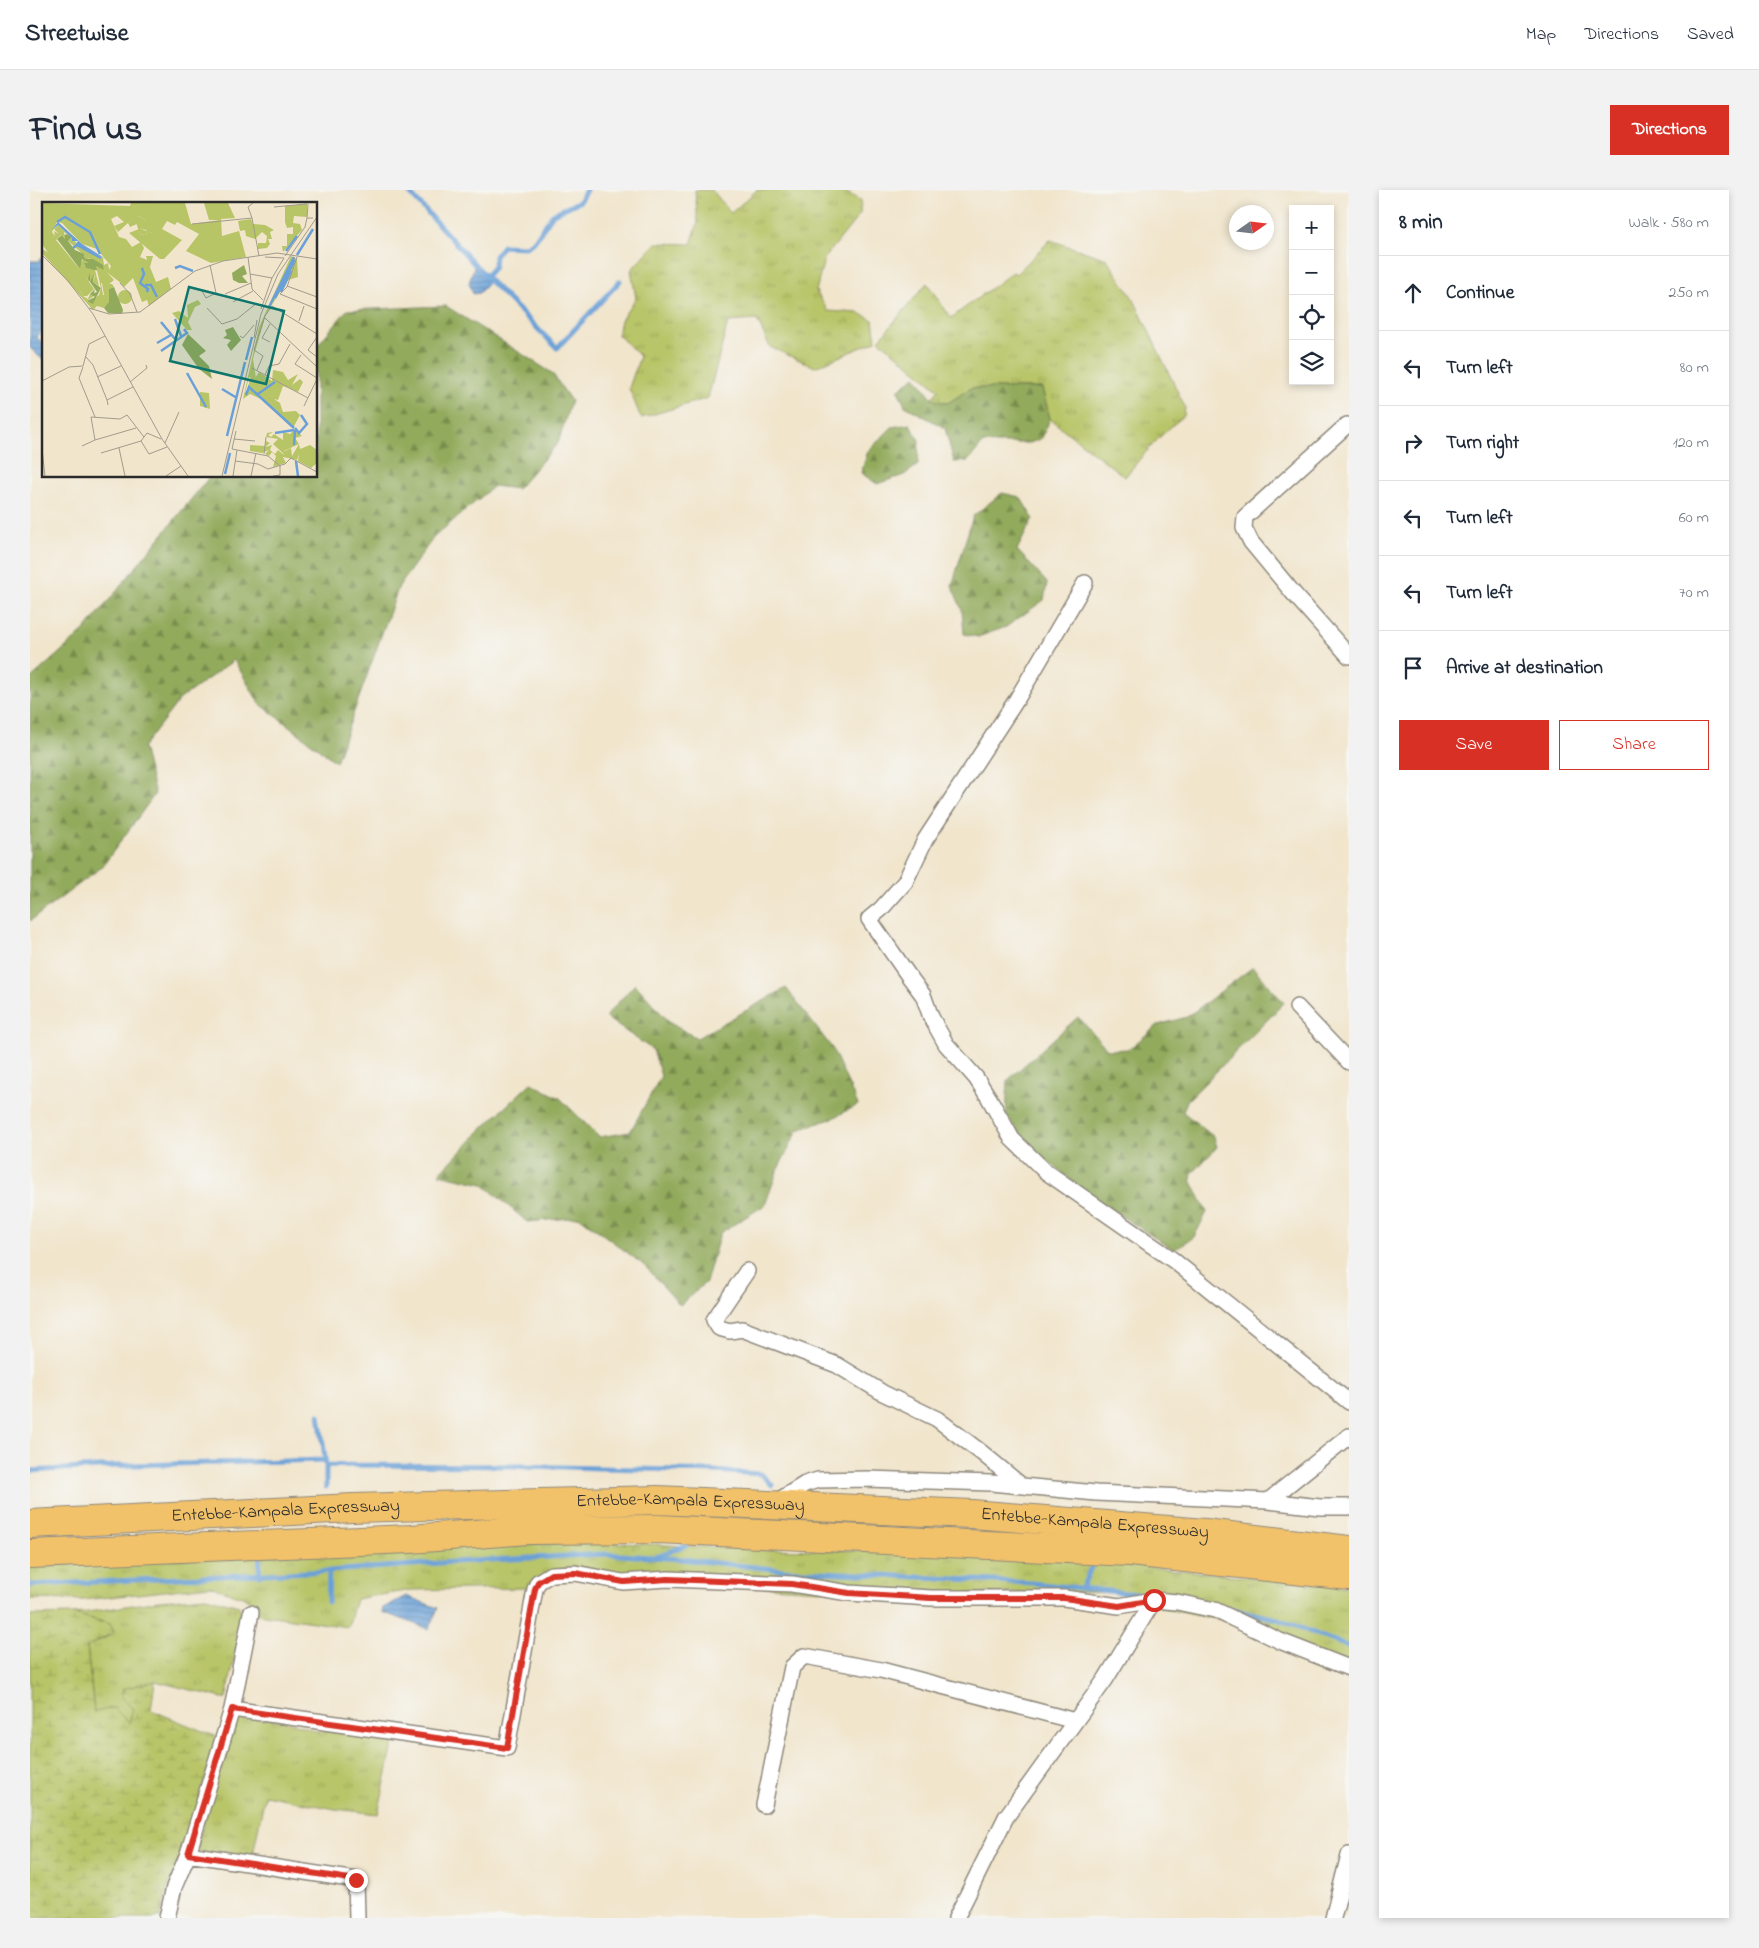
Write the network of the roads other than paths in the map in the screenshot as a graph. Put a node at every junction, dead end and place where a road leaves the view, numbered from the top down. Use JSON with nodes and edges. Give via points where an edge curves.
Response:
{"nodes":[{"id":1,"x":1347,"y":425,"type":"dead end"},
{"id":2,"x":1085,"y":582,"type":"dead end"},
{"id":3,"x":1349,"y":656,"type":"edge"},
{"id":4,"x":1297,"y":1007,"type":"dead end"},
{"id":5,"x":1349,"y":1062,"type":"edge"},
{"id":6,"x":747,"y":1271,"type":"dead end"},
{"id":7,"x":1349,"y":1402,"type":"edge"},
{"id":8,"x":1349,"y":1436,"type":"edge"},
{"id":9,"x":1022,"y":1486,"type":"junction"},
{"id":10,"x":1268,"y":1501,"type":"junction"},
{"id":11,"x":772,"y":1504,"type":"junction"},
{"id":12,"x":1349,"y":1507,"type":"edge"},
{"id":13,"x":30,"y":1524,"type":"edge"},
{"id":14,"x":1349,"y":1550,"type":"edge"},
{"id":15,"x":30,"y":1554,"type":"edge"},
{"id":16,"x":1349,"y":1576,"type":"edge"},
{"id":17,"x":1154,"y":1600,"type":"junction"},
{"id":18,"x":251,"y":1613,"type":"dead end"},
{"id":19,"x":1349,"y":1668,"type":"edge"},
{"id":20,"x":232,"y":1709,"type":"junction"},
{"id":21,"x":1075,"y":1721,"type":"junction"},
{"id":22,"x":764,"y":1805,"type":"dead end"},
{"id":23,"x":188,"y":1854,"type":"junction"},
{"id":24,"x":1349,"y":1855,"type":"edge"},
{"id":25,"x":167,"y":1918,"type":"edge"},
{"id":26,"x":358,"y":1918,"type":"edge"},
{"id":27,"x":956,"y":1918,"type":"edge"},
{"id":28,"x":1333,"y":1918,"type":"edge"}],
"edges":[{"from":1,"to":3,"type":"street","via":[[1244,517],[1244,528],[1263,557]]},
{"from":2,"to":7,"type":"street","via":[[1017,699],[926,840],[905,882],[869,919],[924,994],[930,1017],[946,1044],[985,1091],[1012,1139],[1045,1171],[1173,1260]]},
{"from":4,"to":5,"type":"street"},
{"from":6,"to":9,"type":"street","via":[[714,1320],[719,1328],[730,1331],[742,1329],[837,1365],[883,1393],[937,1419]]},
{"from":8,"to":10,"type":"street"},
{"from":9,"to":10,"type":"street"},
{"from":9,"to":11,"type":"street","via":[[867,1478],[818,1480],[799,1487]]},
{"from":10,"to":12,"type":"street"},
{"from":11,"to":13,"type":"highway","name":"Entebbe-Kampala Expressway","via":[[592,1501],[354,1508]]},
{"from":11,"to":14,"type":"highway","name":"Entebbe-Kampala Expressway","via":[[982,1515],[1206,1533]]},
{"from":15,"to":16,"type":"highway","name":"Entebbe-Kampala Expressway","via":[[410,1539],[528,1530],[658,1529],[1130,1552]]},
{"from":17,"to":19,"type":"street","via":[[1214,1610]]},
{"from":17,"to":20,"type":"street","via":[[1119,1606],[1064,1598],[931,1598],[849,1593],[792,1584],[668,1579],[624,1582],[558,1573],[543,1578],[535,1589],[507,1748]]},
{"from":17,"to":21,"type":"street","via":[[1105,1680]]},
{"from":18,"to":20,"type":"street"},
{"from":20,"to":23,"type":"street"},
{"from":21,"to":22,"type":"street","via":[[881,1670],[804,1656],[792,1667]]},
{"from":21,"to":27,"type":"street","via":[[1006,1817]]},
{"from":23,"to":25,"type":"street","via":[[174,1887]]},
{"from":23,"to":26,"type":"street","via":[[356,1880]]},
{"from":24,"to":28,"type":"street"}]}
